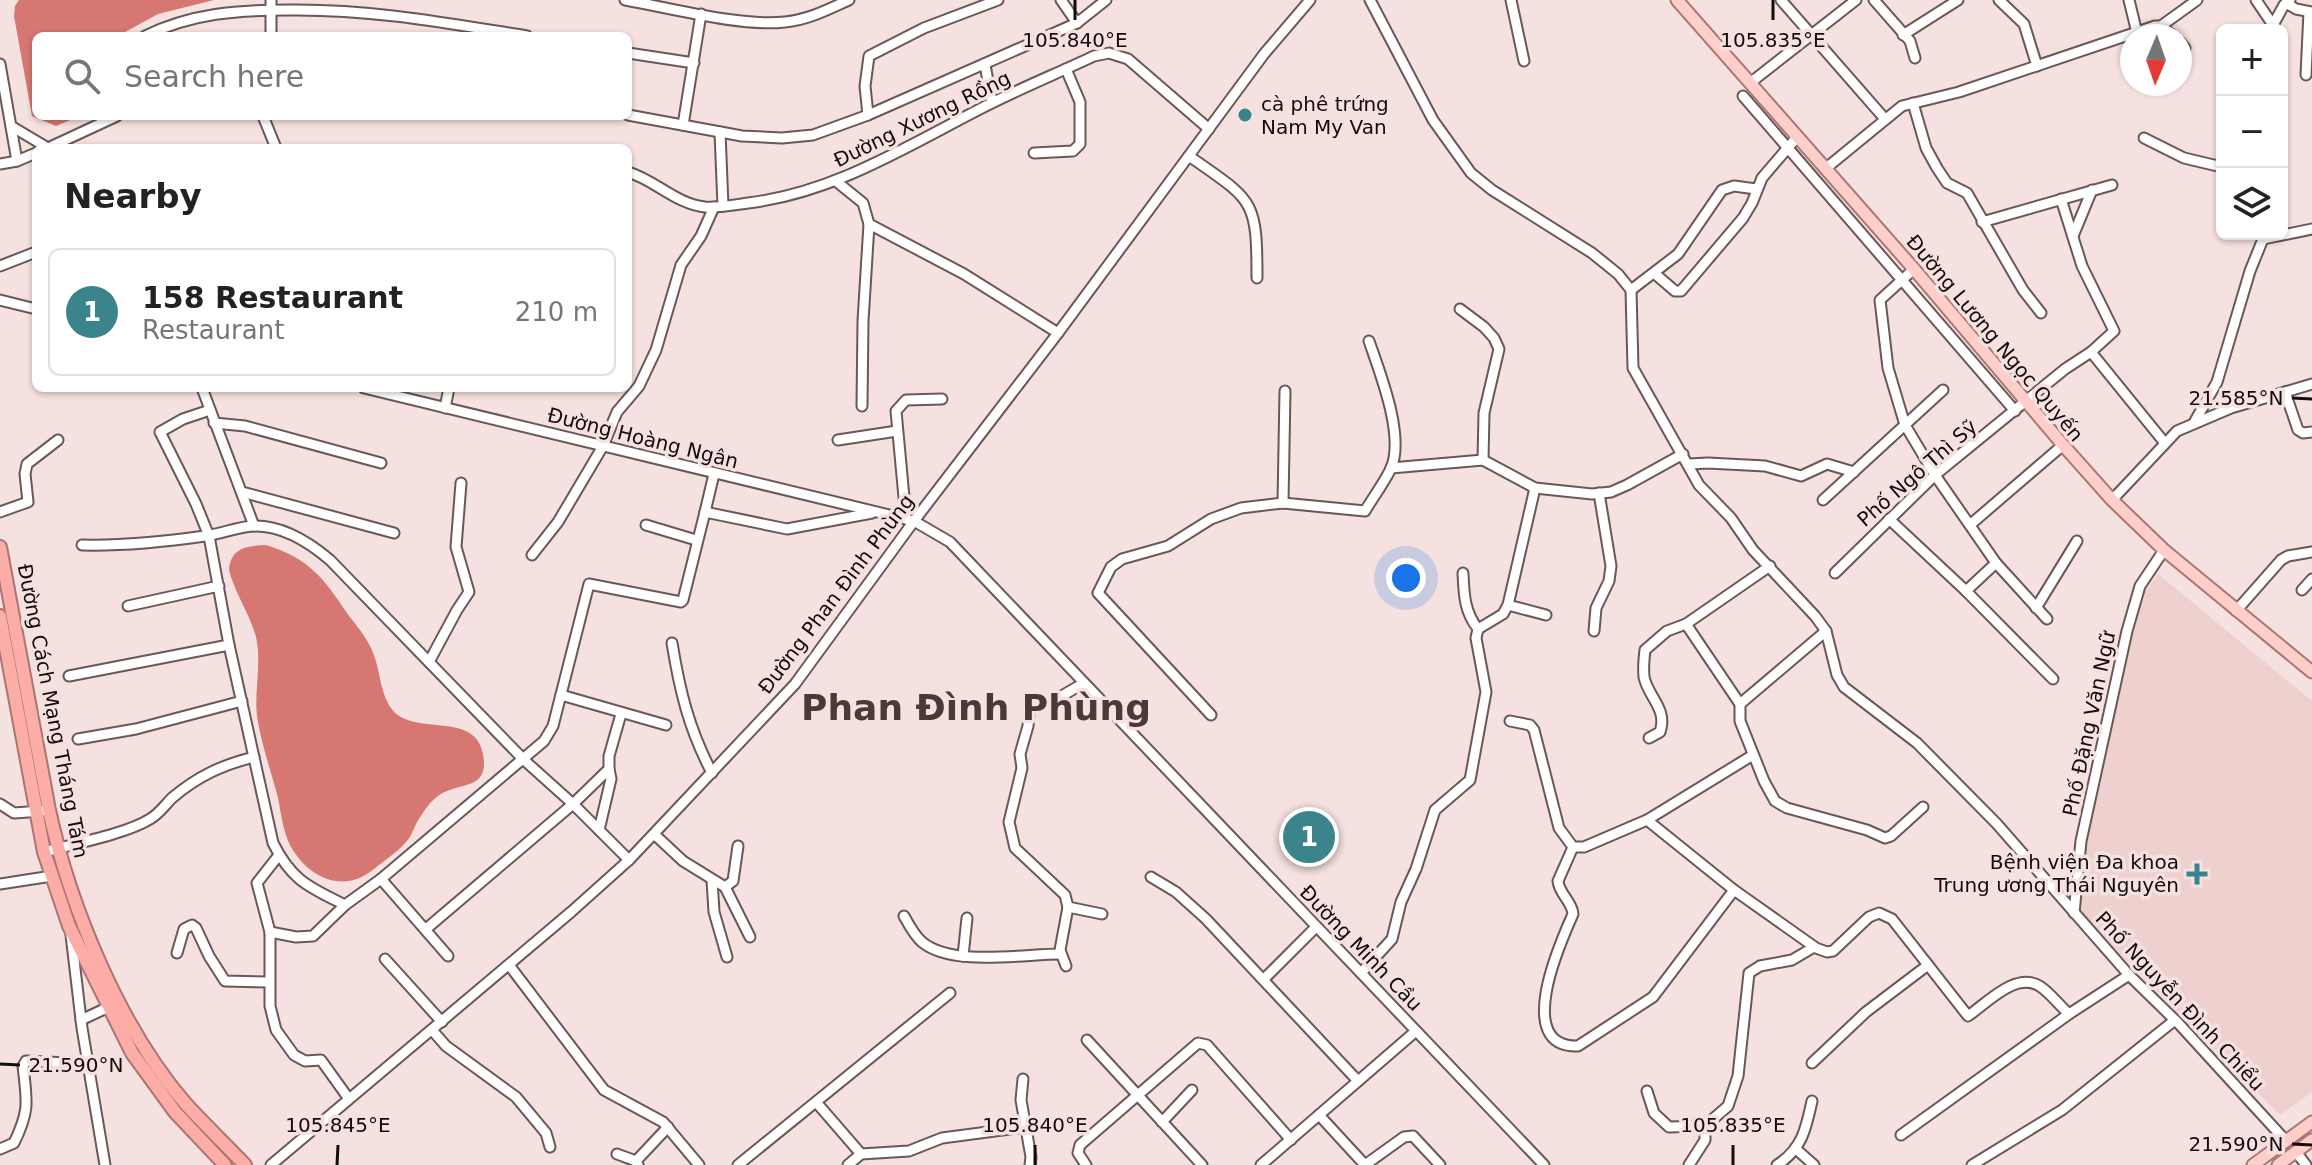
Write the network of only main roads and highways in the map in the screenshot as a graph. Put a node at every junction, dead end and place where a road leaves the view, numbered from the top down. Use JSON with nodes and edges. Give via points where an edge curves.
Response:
{"nodes":[{"id":1,"x":1677,"y":0,"type":"edge"},
{"id":2,"x":0,"y":547,"type":"edge"},
{"id":3,"x":0,"y":616,"type":"edge"},
{"id":4,"x":4,"y":656,"type":"edge"},
{"id":5,"x":2312,"y":672,"type":"edge"},
{"id":6,"x":42,"y":811,"type":"junction"},
{"id":7,"x":51,"y":851,"type":"junction"},
{"id":8,"x":114,"y":1005,"type":"junction"},
{"id":9,"x":2312,"y":1122,"type":"edge"},
{"id":10,"x":2312,"y":1140,"type":"edge"},
{"id":11,"x":2286,"y":1141,"type":"junction"},
{"id":12,"x":2296,"y":1152,"type":"junction"},
{"id":13,"x":225,"y":1165,"type":"edge"},
{"id":14,"x":245,"y":1165,"type":"edge"},
{"id":15,"x":2253,"y":1165,"type":"edge"},
{"id":16,"x":2278,"y":1165,"type":"edge"}],
"edges":[{"from":1,"to":5,"type":"main road","name":"Đường Lương Ngọc Quyến","via":[[2112,500],[2164,550]]},
{"from":2,"to":6,"type":"highway","name":"Đường Cách Mạng Tháng Tám"},
{"from":3,"to":4,"type":"highway","name":"Đường Cách Mạng Tháng Tám"},
{"from":4,"to":6,"type":"highway","name":"Đường Cách Mạng Tháng Tám"},
{"from":6,"to":7,"type":"highway","name":"Đường Cách Mạng Tháng Tám"},
{"from":7,"to":8,"type":"highway","name":"Đường Cách Mạng Tháng Tám"},
{"from":7,"to":8,"type":"highway","name":"Đường Cách Mạng Tháng Tám","via":[[52,876],[69,926]]},
{"from":8,"to":13,"type":"highway","name":"Đường Cách Mạng Tháng Tám","via":[[147,1076]]},
{"from":8,"to":14,"type":"highway","name":"Đường Cách Mạng Tháng Tám","via":[[185,1102]]},
{"from":9,"to":11,"type":"main road"},
{"from":10,"to":12,"type":"main road"},
{"from":11,"to":12,"type":"main road"},
{"from":11,"to":15,"type":"main road"},
{"from":12,"to":16,"type":"main road"}]}
